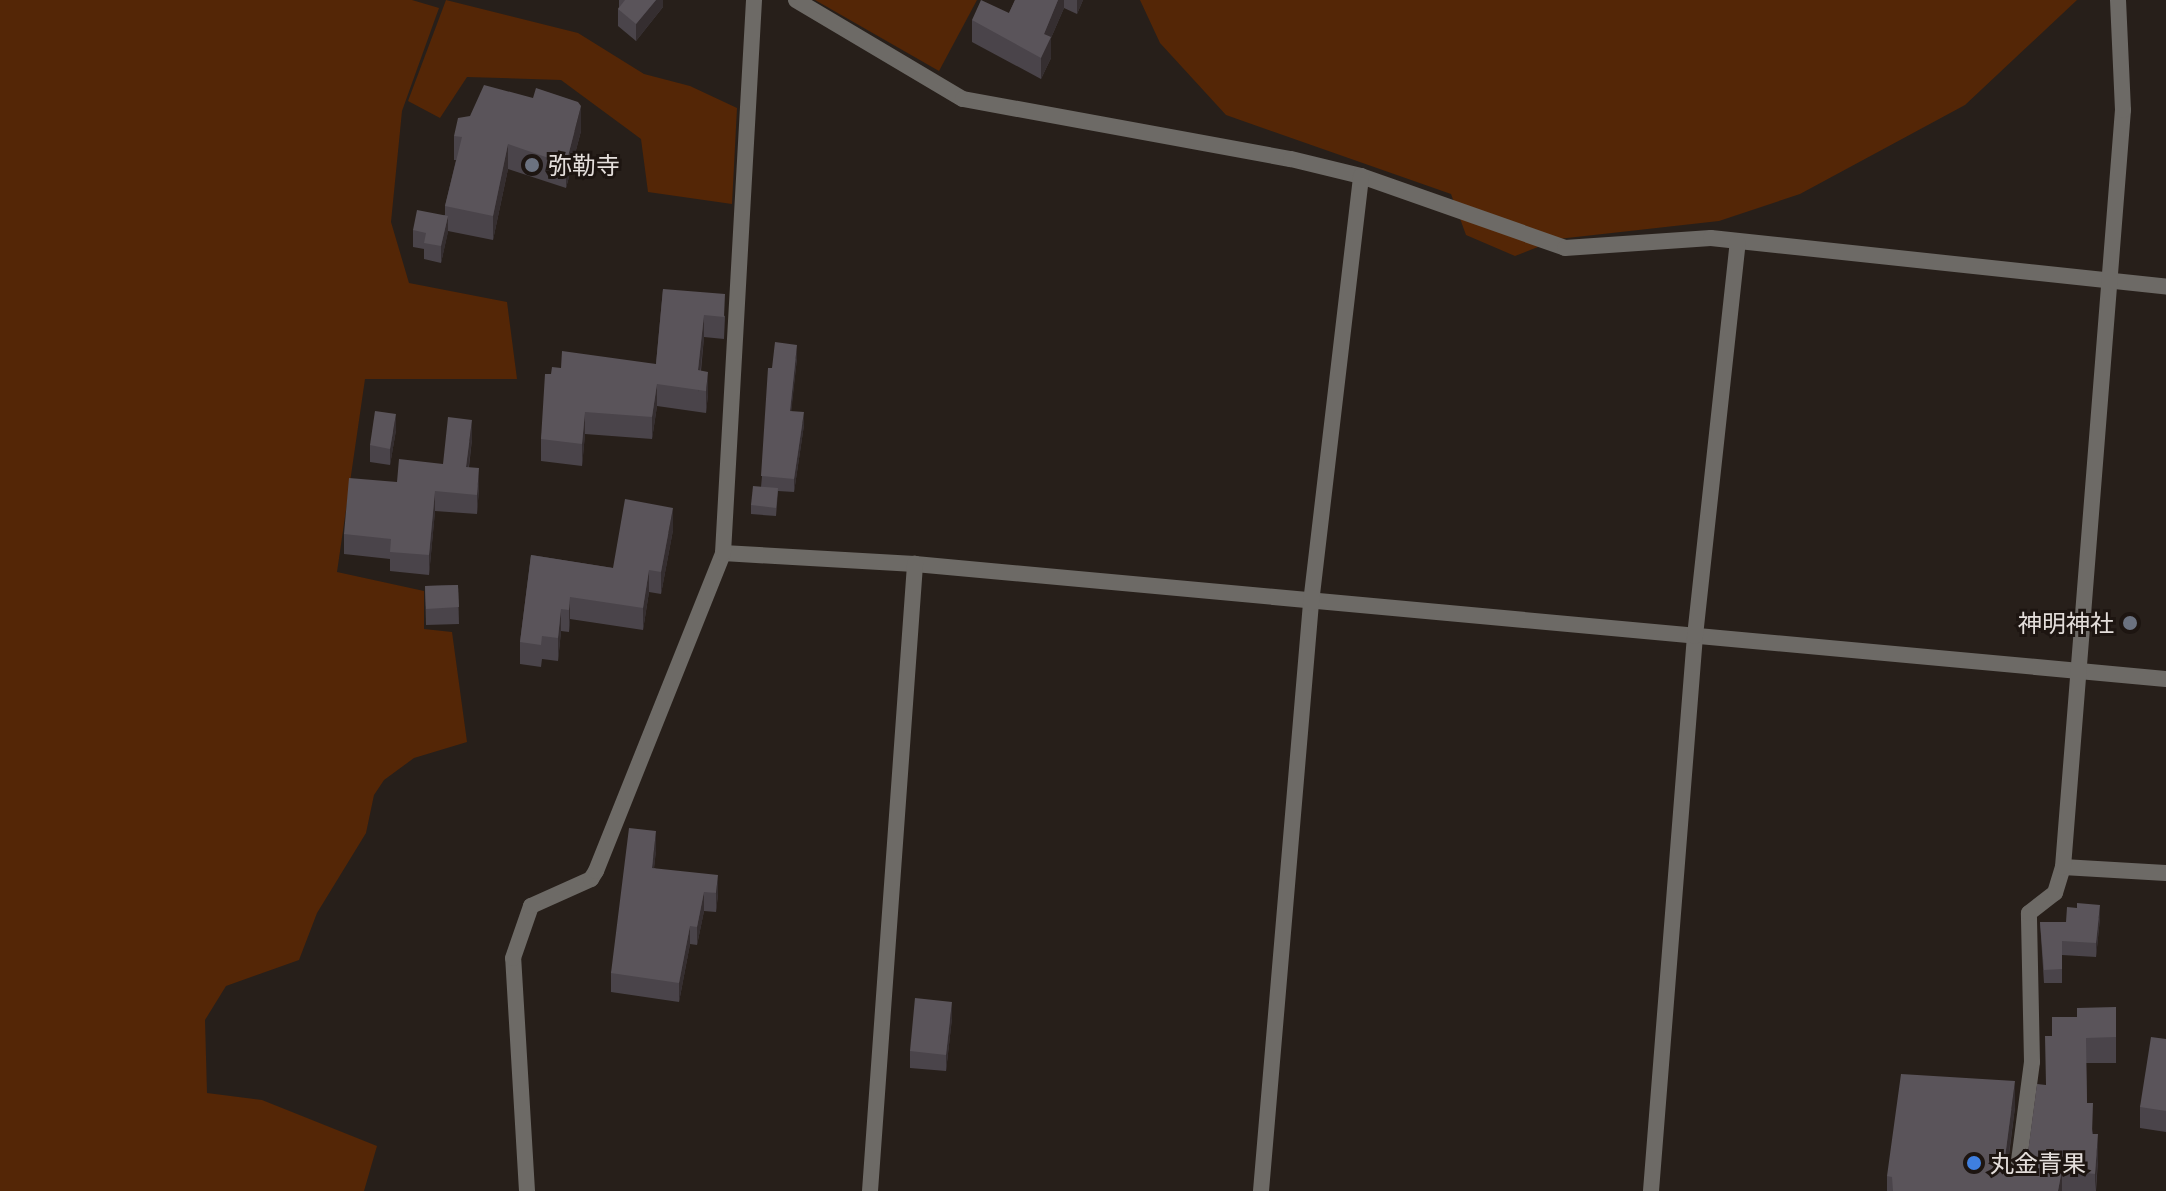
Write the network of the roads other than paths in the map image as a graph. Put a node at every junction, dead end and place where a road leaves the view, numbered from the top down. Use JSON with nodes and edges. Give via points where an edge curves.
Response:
{"nodes":[{"id":1,"x":754,"y":0,"type":"edge"},
{"id":2,"x":796,"y":0,"type":"edge"},
{"id":3,"x":2118,"y":0,"type":"edge"},
{"id":4,"x":1361,"y":176,"type":"junction"},
{"id":5,"x":1738,"y":243,"type":"junction"},
{"id":6,"x":2110,"y":283,"type":"junction"},
{"id":7,"x":2166,"y":287,"type":"edge"},
{"id":8,"x":723,"y":553,"type":"junction"},
{"id":9,"x":915,"y":564,"type":"junction"},
{"id":10,"x":1311,"y":603,"type":"junction"},
{"id":11,"x":1695,"y":636,"type":"junction"},
{"id":12,"x":2078,"y":672,"type":"junction"},
{"id":13,"x":2166,"y":679,"type":"edge"},
{"id":14,"x":2063,"y":867,"type":"junction"},
{"id":15,"x":2166,"y":873,"type":"edge"},
{"id":16,"x":527,"y":1191,"type":"edge"},
{"id":17,"x":870,"y":1191,"type":"edge"},
{"id":18,"x":1261,"y":1191,"type":"edge"},
{"id":19,"x":1651,"y":1191,"type":"edge"},
{"id":20,"x":2015,"y":1191,"type":"edge"}],
"edges":[{"from":1,"to":8,"type":"street"},
{"from":2,"to":4,"type":"street","via":[[963,99]]},
{"from":3,"to":6,"type":"street","via":[[2123,110]]},
{"from":4,"to":5,"type":"street","via":[[1565,248],[1711,238]]},
{"from":4,"to":10,"type":"street"},
{"from":5,"to":6,"type":"street"},
{"from":5,"to":11,"type":"street"},
{"from":6,"to":7,"type":"street"},
{"from":6,"to":12,"type":"street"},
{"from":8,"to":9,"type":"street"},
{"from":8,"to":16,"type":"street","via":[[596,871],[591,879],[531,906],[513,958]]},
{"from":9,"to":10,"type":"street"},
{"from":9,"to":17,"type":"street"},
{"from":10,"to":11,"type":"street"},
{"from":10,"to":18,"type":"street"},
{"from":11,"to":12,"type":"street"},
{"from":11,"to":19,"type":"street"},
{"from":12,"to":13,"type":"street"},
{"from":12,"to":14,"type":"street"},
{"from":14,"to":15,"type":"street"},
{"from":14,"to":20,"type":"street","via":[[2055,893],[2029,913],[2032,1062]]}]}
